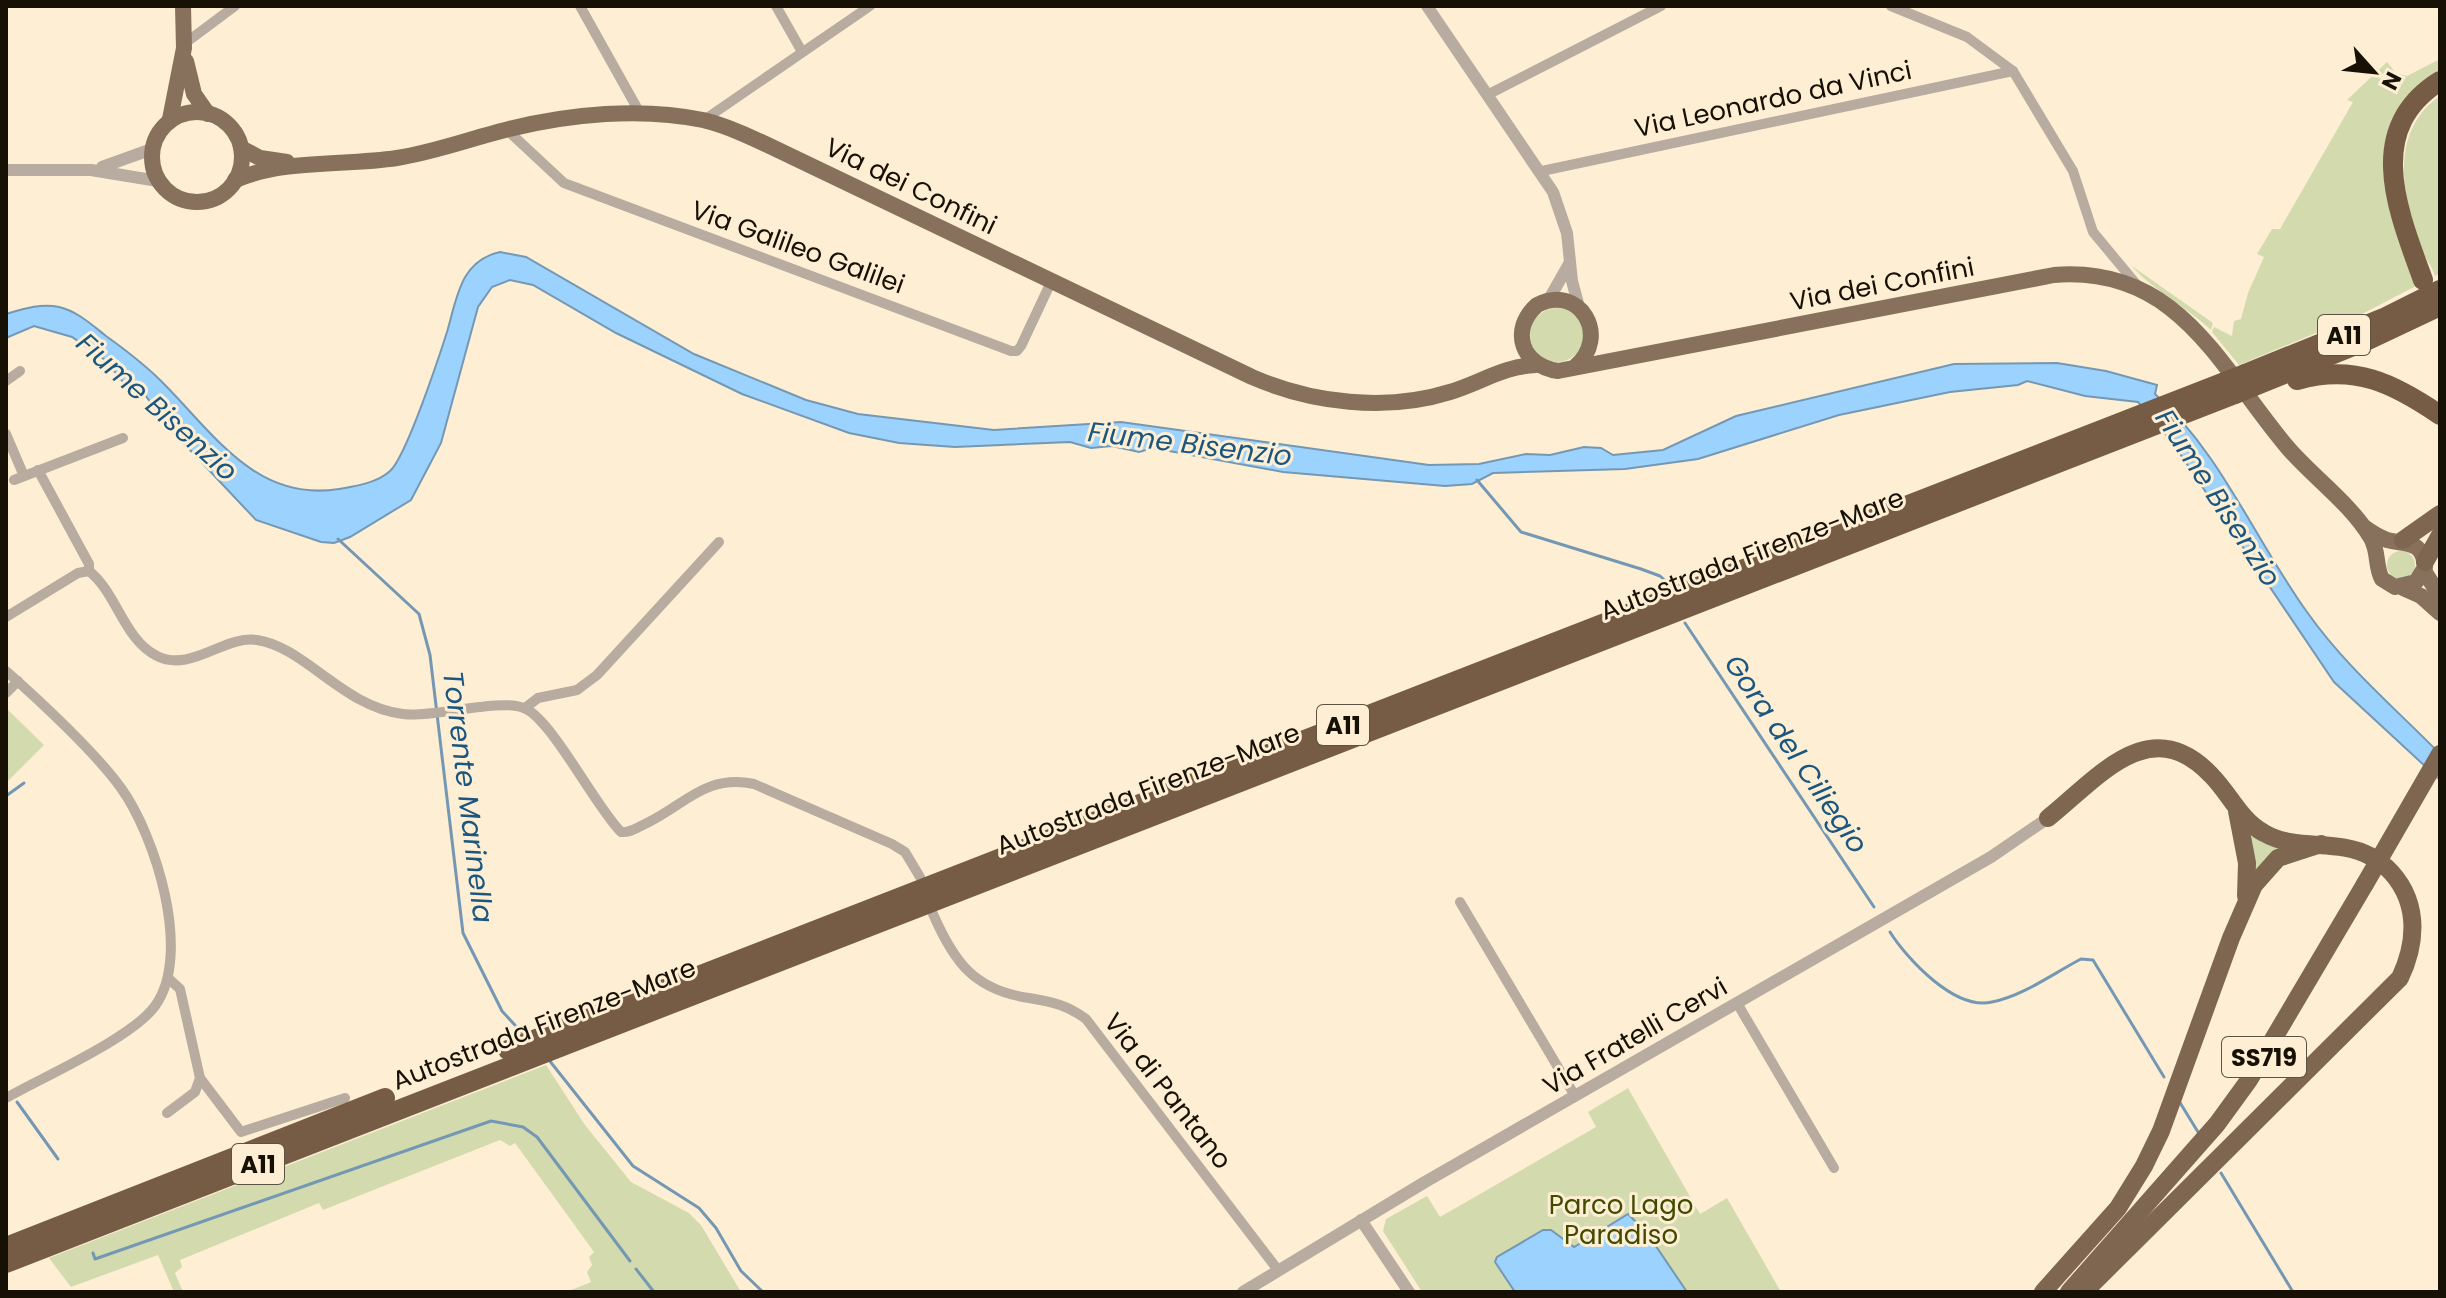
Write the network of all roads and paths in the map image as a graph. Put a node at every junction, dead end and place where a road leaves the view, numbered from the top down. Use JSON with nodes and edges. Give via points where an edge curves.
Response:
{"nodes":[{"id":1,"x":183,"y":6,"type":"edge"},
{"id":2,"x":235,"y":6,"type":"edge"},
{"id":3,"x":580,"y":6,"type":"edge"},
{"id":4,"x":776,"y":6,"type":"edge"},
{"id":5,"x":870,"y":6,"type":"edge"},
{"id":6,"x":1427,"y":6,"type":"edge"},
{"id":7,"x":1661,"y":6,"type":"edge"},
{"id":8,"x":1891,"y":6,"type":"edge"},
{"id":9,"x":184,"y":46,"type":"junction"},
{"id":10,"x":801,"y":50,"type":"junction"},
{"id":11,"x":2013,"y":71,"type":"junction"},
{"id":12,"x":2440,"y":81,"type":"edge"},
{"id":13,"x":2440,"y":91,"type":"edge"},
{"id":14,"x":1489,"y":94,"type":"junction"},
{"id":15,"x":208,"y":114,"type":"junction"},
{"id":16,"x":641,"y":115,"type":"junction"},
{"id":17,"x":170,"y":119,"type":"junction"},
{"id":18,"x":704,"y":120,"type":"junction"},
{"id":19,"x":506,"y":129,"type":"junction"},
{"id":20,"x":2396,"y":145,"type":"junction"},
{"id":21,"x":241,"y":148,"type":"junction"},
{"id":22,"x":152,"y":149,"type":"junction"},
{"id":23,"x":316,"y":164,"type":"junction"},
{"id":24,"x":6,"y":170,"type":"edge"},
{"id":25,"x":91,"y":170,"type":"junction"},
{"id":26,"x":1542,"y":171,"type":"junction"},
{"id":27,"x":235,"y":180,"type":"junction"},
{"id":28,"x":158,"y":181,"type":"junction"},
{"id":29,"x":1570,"y":261,"type":"junction"},
{"id":30,"x":1052,"y":280,"type":"junction"},
{"id":31,"x":2432,"y":285,"type":"edge"},
{"id":32,"x":2142,"y":290,"type":"junction"},
{"id":33,"x":1548,"y":301,"type":"junction"},
{"id":34,"x":2440,"y":306,"type":"edge"},
{"id":35,"x":1579,"y":307,"type":"junction"},
{"id":36,"x":1593,"y":334,"type":"junction"},
{"id":37,"x":1521,"y":339,"type":"junction"},
{"id":38,"x":1631,"y":357,"type":"junction"},
{"id":39,"x":1536,"y":365,"type":"junction"},
{"id":40,"x":1575,"y":367,"type":"junction"},
{"id":41,"x":20,"y":371,"type":"dead end"},
{"id":42,"x":6,"y":381,"type":"edge"},
{"id":43,"x":2244,"y":384,"type":"junction"},
{"id":44,"x":1465,"y":387,"type":"junction"},
{"id":45,"x":2440,"y":415,"type":"edge"},
{"id":46,"x":6,"y":434,"type":"edge"},
{"id":47,"x":123,"y":438,"type":"dead end"},
{"id":48,"x":38,"y":470,"type":"junction"},
{"id":49,"x":2440,"y":514,"type":"edge"},
{"id":50,"x":2364,"y":527,"type":"junction"},
{"id":51,"x":2440,"y":535,"type":"edge"},
{"id":52,"x":2398,"y":540,"type":"junction"},
{"id":53,"x":719,"y":542,"type":"dead end"},
{"id":54,"x":2377,"y":558,"type":"junction"},
{"id":55,"x":2424,"y":567,"type":"junction"},
{"id":56,"x":89,"y":571,"type":"junction"},
{"id":57,"x":2403,"y":588,"type":"junction"},
{"id":58,"x":2440,"y":596,"type":"edge"},
{"id":59,"x":2440,"y":613,"type":"edge"},
{"id":60,"x":6,"y":617,"type":"edge"},
{"id":61,"x":6,"y":671,"type":"edge"},
{"id":62,"x":18,"y":681,"type":"junction"},
{"id":63,"x":6,"y":693,"type":"edge"},
{"id":64,"x":525,"y":708,"type":"junction"},
{"id":65,"x":2440,"y":754,"type":"edge"},
{"id":66,"x":2236,"y":808,"type":"junction"},
{"id":67,"x":2048,"y":818,"type":"joint"},
{"id":68,"x":2321,"y":844,"type":"junction"},
{"id":69,"x":920,"y":877,"type":"dead end"},
{"id":70,"x":2246,"y":899,"type":"junction"},
{"id":71,"x":1460,"y":902,"type":"dead end"},
{"id":72,"x":933,"y":914,"type":"dead end"},
{"id":73,"x":168,"y":978,"type":"junction"},
{"id":74,"x":1737,"y":1003,"type":"junction"},
{"id":75,"x":502,"y":1060,"type":"junction"},
{"id":76,"x":200,"y":1078,"type":"junction"},
{"id":77,"x":1575,"y":1096,"type":"junction"},
{"id":78,"x":6,"y":1098,"type":"edge"},
{"id":79,"x":345,"y":1098,"type":"dead end"},
{"id":80,"x":167,"y":1113,"type":"dead end"},
{"id":81,"x":1834,"y":1168,"type":"dead end"},
{"id":82,"x":2139,"y":1212,"type":"junction"},
{"id":83,"x":1361,"y":1220,"type":"junction"},
{"id":84,"x":6,"y":1247,"type":"edge"},
{"id":85,"x":6,"y":1263,"type":"edge"},
{"id":86,"x":1278,"y":1270,"type":"junction"},
{"id":87,"x":1243,"y":1292,"type":"edge"},
{"id":88,"x":1409,"y":1292,"type":"edge"},
{"id":89,"x":2043,"y":1292,"type":"edge"},
{"id":90,"x":2058,"y":1292,"type":"edge"},
{"id":91,"x":2069,"y":1292,"type":"edge"},
{"id":92,"x":2084,"y":1292,"type":"edge"}],
"edges":[{"from":1,"to":9,"type":"main road"},
{"from":2,"to":9,"type":"street"},
{"from":3,"to":16,"type":"street"},
{"from":4,"to":10,"type":"street"},
{"from":5,"to":10,"type":"street"},
{"from":6,"to":14,"type":"street"},
{"from":7,"to":14,"type":"street"},
{"from":8,"to":11,"type":"street","via":[[1967,37]]},
{"from":9,"to":15,"type":"main road","via":[[192,88]]},
{"from":9,"to":17,"type":"main road"},
{"from":10,"to":18,"type":"street"},
{"from":11,"to":26,"type":"street","name":"Via Leonardo da Vinci"},
{"from":11,"to":32,"type":"street","via":[[2073,171],[2093,232]]},
{"from":12,"to":20,"type":"highway","via":[[2407,111]]},
{"from":13,"to":20,"type":"highway","via":[[2419,108]]},
{"from":14,"to":26,"type":"street"},
{"from":15,"to":17,"type":"main road"},
{"from":15,"to":21,"type":"main road","via":[[230,125]]},
{"from":16,"to":18,"type":"main road","name":"Via dei Confini"},
{"from":16,"to":19,"type":"main road","name":"Via dei Confini","via":[[548,120]]},
{"from":17,"to":22,"type":"main road"},
{"from":18,"to":30,"type":"main road","name":"Via dei Confini"},
{"from":19,"to":23,"type":"main road","name":"Via dei Confini","via":[[402,157]]},
{"from":19,"to":30,"type":"street","name":"Via Galileo Galilei","via":[[564,183],[1011,351],[1021,346]]},
{"from":20,"to":31,"type":"highway","via":[[2394,191]]},
{"from":21,"to":23,"type":"main road","name":"Via dei Confini","via":[[265,160]]},
{"from":21,"to":27,"type":"main road"},
{"from":22,"to":25,"type":"street","name":"Via dei Confini"},
{"from":22,"to":28,"type":"main road"},
{"from":23,"to":27,"type":"main road","name":"Via dei Confini"},
{"from":24,"to":25,"type":"street","name":"Via dei Confini"},
{"from":25,"to":28,"type":"street","name":"Via dei Confini"},
{"from":26,"to":29,"type":"street","via":[[1564,220]]},
{"from":27,"to":28,"type":"main road","name":"Via dei Confini","via":[[216,197],[198,202],[178,198]]},
{"from":29,"to":33,"type":"street"},
{"from":29,"to":35,"type":"street"},
{"from":30,"to":44,"type":"main road","name":"Via dei Confini","via":[[1291,391],[1363,402],[1425,398]]},
{"from":31,"to":43,"type":"highway","name":"Autostrada Firenze-Mare","number":"A11","via":[[2386,317]]},
{"from":32,"to":38,"type":"main road","name":"Via dei Confini","via":[[2091,275],[2054,275]]},
{"from":32,"to":50,"type":"main road","name":"Via dei Confini","via":[[2199,332],[2289,448]]},
{"from":33,"to":35,"type":"main road","via":[[1564,300]]},
{"from":33,"to":37,"type":"main road","name":"Via dei Confini","via":[[1527,317]]},
{"from":34,"to":43,"type":"highway","name":"Autostrada Firenze-Mare","number":"A11","via":[[2368,340]]},
{"from":35,"to":36,"type":"main road"},
{"from":36,"to":38,"type":"main road","via":[[1607,350]]},
{"from":36,"to":40,"type":"main road","via":[[1586,356]]},
{"from":37,"to":39,"type":"main road"},
{"from":37,"to":44,"type":"main road","name":"Via dei Confini","via":[[1504,360]]},
{"from":38,"to":40,"type":"main road","name":"Via dei Confini"},
{"from":39,"to":40,"type":"main road","name":"Via dei Confini","via":[[1554,371]]},
{"from":39,"to":44,"type":"main road","name":"Via dei Confini","via":[[1507,368]]},
{"from":41,"to":42,"type":"street"},
{"from":43,"to":45,"type":"highway","via":[[2316,374],[2371,376]]},
{"from":43,"to":75,"type":"highway","name":"Autostrada Firenze-Mare","number":"A11"},
{"from":46,"to":48,"type":"street","via":[[19,478]]},
{"from":47,"to":48,"type":"street"},
{"from":48,"to":56,"type":"street"},
{"from":49,"to":52,"type":"highway"},
{"from":50,"to":52,"type":"main road"},
{"from":50,"to":54,"type":"main road"},
{"from":51,"to":55,"type":"highway"},
{"from":52,"to":54,"type":"main road"},
{"from":52,"to":55,"type":"main road","via":[[2420,549]]},
{"from":53,"to":64,"type":"street","via":[[597,675],[577,690],[538,698]]},
{"from":54,"to":57,"type":"main road","via":[[2382,579]]},
{"from":55,"to":57,"type":"main road","via":[[2416,582]]},
{"from":55,"to":58,"type":"main road"},
{"from":56,"to":60,"type":"street"},
{"from":56,"to":64,"type":"street","via":[[155,656],[182,660],[256,640],[381,710],[420,716]]},
{"from":57,"to":59,"type":"main road"},
{"from":61,"to":62,"type":"street"},
{"from":62,"to":63,"type":"street"},
{"from":62,"to":73,"type":"street","via":[[119,785],[139,816],[170,926]]},
{"from":64,"to":69,"type":"street","via":[[541,721],[621,832],[731,779],[892,844],[905,852]]},
{"from":65,"to":82,"type":"highway","number":"SS719","bridge":true,"via":[[2249,1080]]},
{"from":66,"to":67,"type":"highway","via":[[2211,775],[2187,755],[2163,746],[2132,752]]},
{"from":66,"to":68,"type":"highway","via":[[2268,836]]},
{"from":66,"to":70,"type":"highway","via":[[2247,863]]},
{"from":67,"to":74,"type":"street","name":"Via Fratelli Cervi","via":[[1991,857]]},
{"from":68,"to":70,"type":"highway","via":[[2278,858]]},
{"from":68,"to":92,"type":"highway","via":[[2349,848],[2378,862],[2405,892],[2413,929],[2410,954],[2393,988]]},
{"from":70,"to":89,"type":"highway","via":[[2144,1166],[2118,1208]]},
{"from":71,"to":77,"type":"street"},
{"from":72,"to":86,"type":"street","name":"Via di Pantano","via":[[954,958],[970,974],[1007,994],[1068,1005],[1086,1019]]},
{"from":73,"to":76,"type":"street","via":[[180,989]]},
{"from":73,"to":78,"type":"street","via":[[156,1005],[133,1026]]},
{"from":74,"to":77,"type":"street","name":"Via Fratelli Cervi"},
{"from":74,"to":81,"type":"street"},
{"from":75,"to":84,"type":"highway","name":"Autostrada Firenze-Mare","number":"A11"},
{"from":75,"to":85,"type":"highway","name":"Autostrada Firenze-Mare","number":"A11"},
{"from":76,"to":79,"type":"street","via":[[241,1132]]},
{"from":76,"to":80,"type":"street","via":[[195,1092]]},
{"from":77,"to":83,"type":"street","name":"Via Fratelli Cervi"},
{"from":82,"to":90,"type":"highway","number":"SS719"},
{"from":82,"to":91,"type":"highway","number":"SS719"},
{"from":83,"to":86,"type":"street","name":"Via Fratelli Cervi"},
{"from":83,"to":88,"type":"street"},
{"from":86,"to":87,"type":"street","name":"Via Fratelli Cervi"}]}
